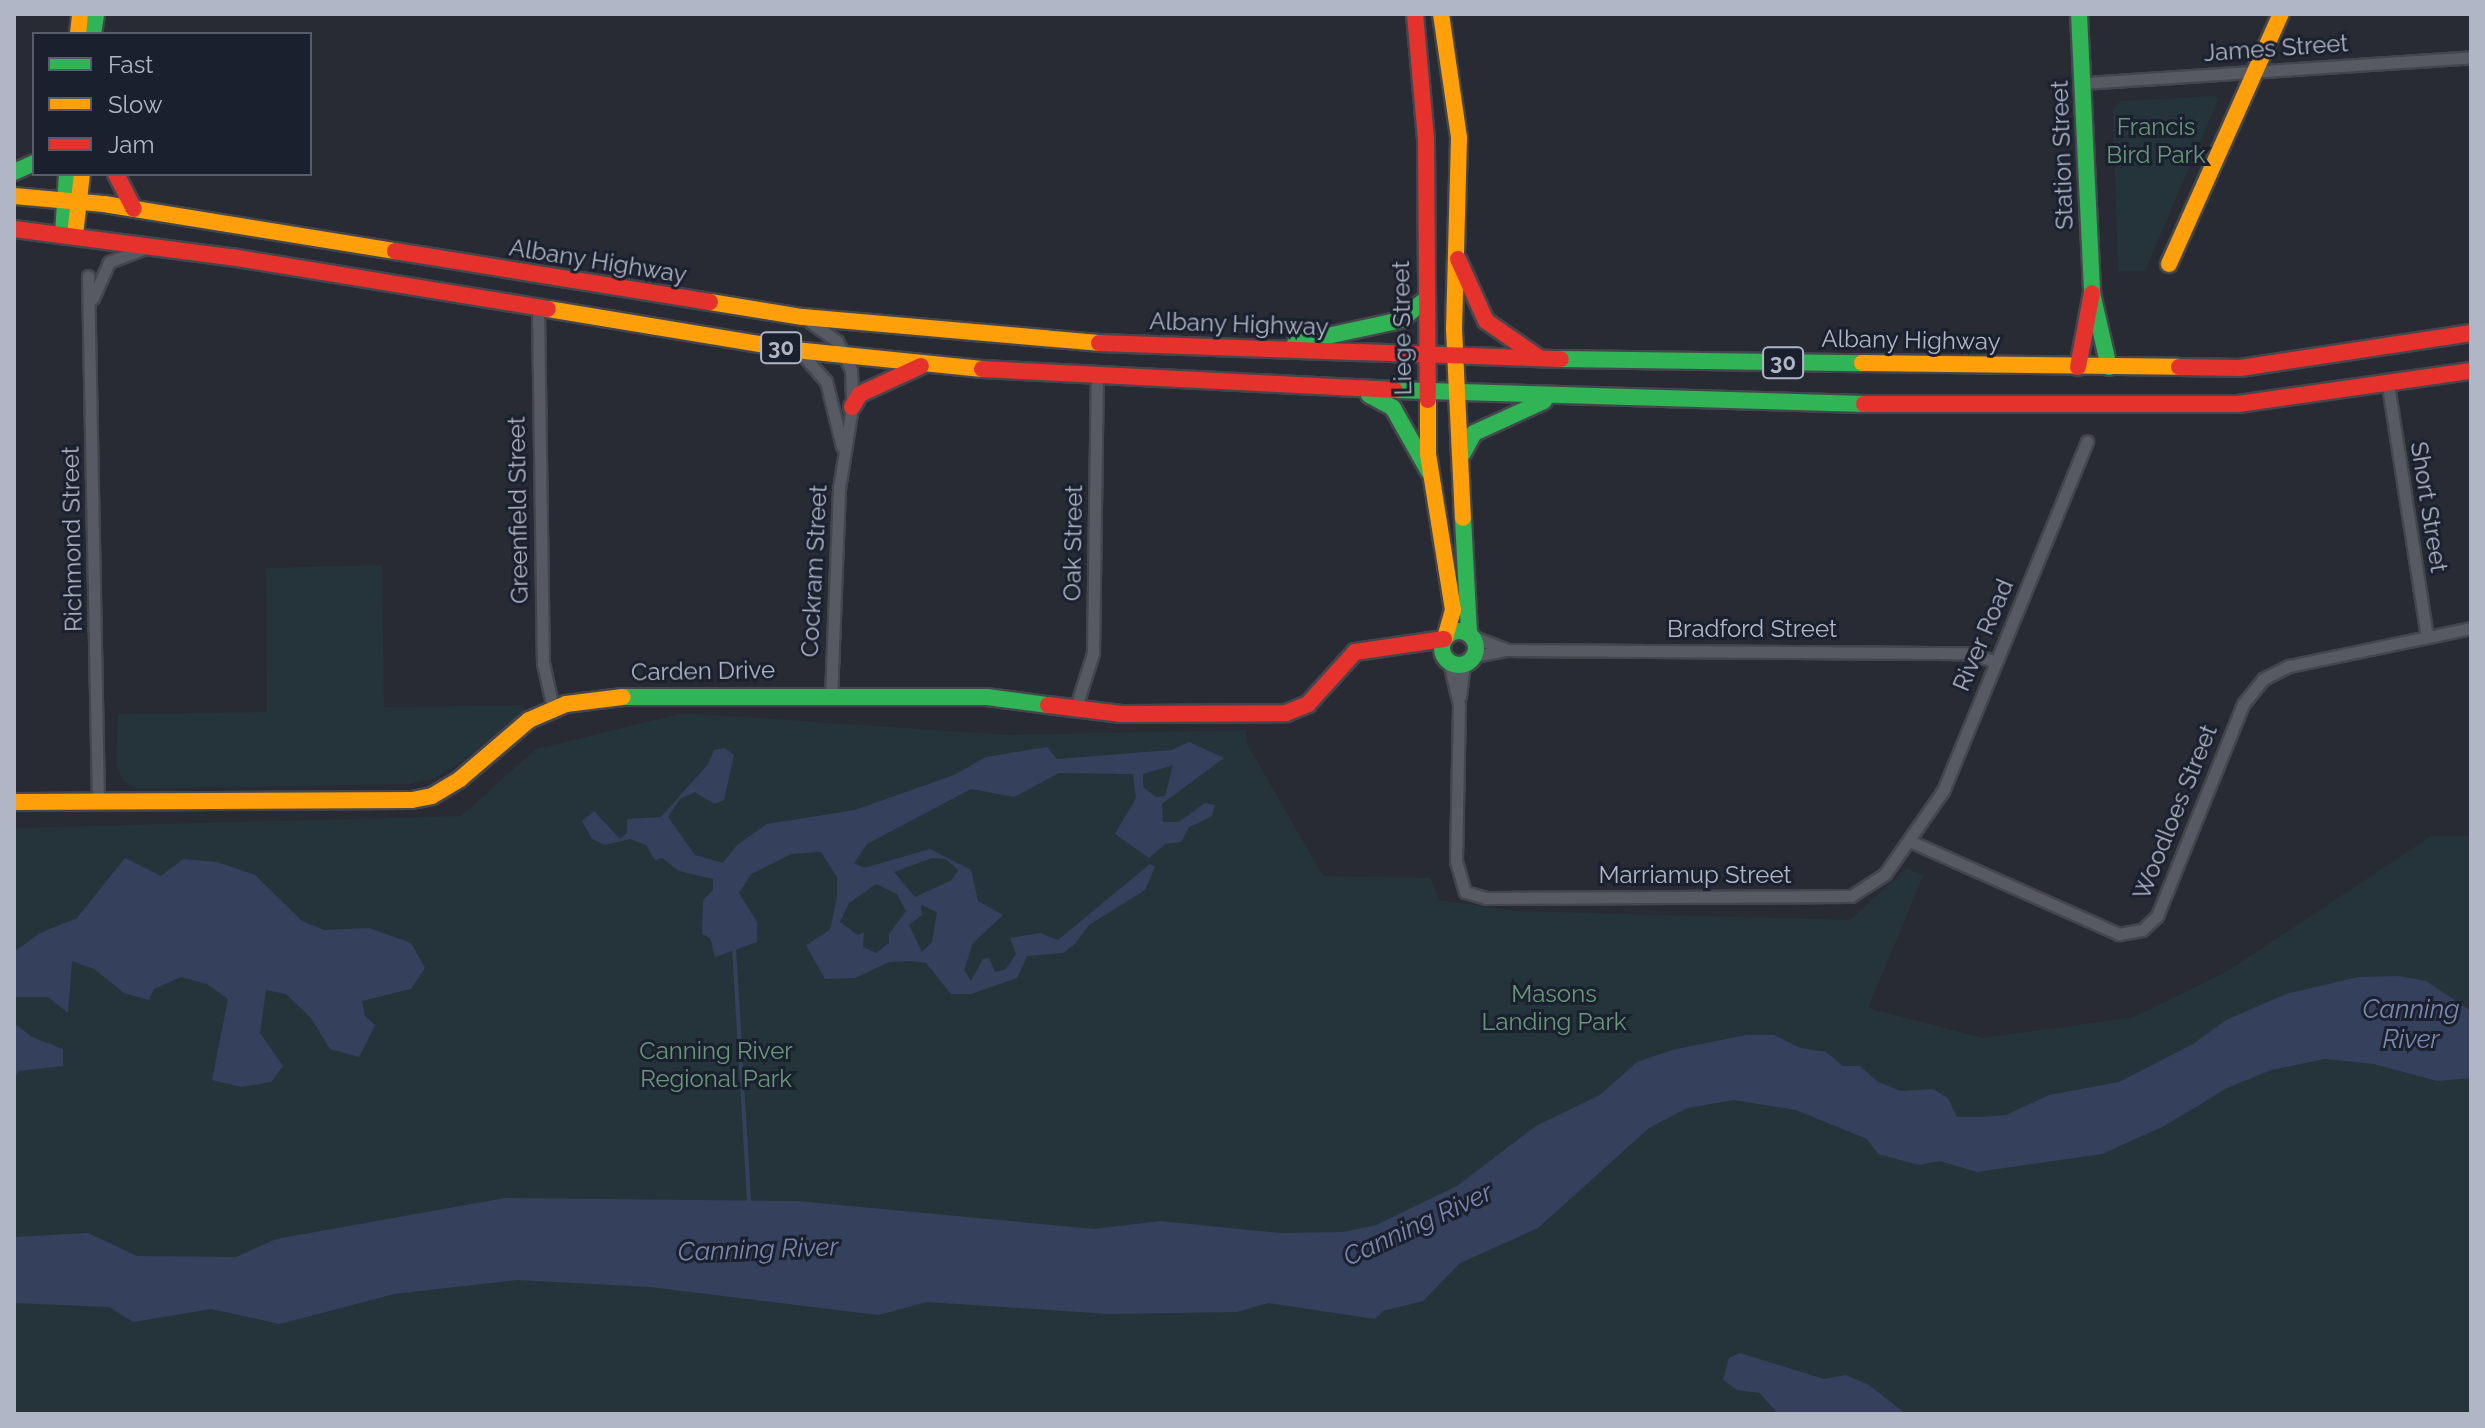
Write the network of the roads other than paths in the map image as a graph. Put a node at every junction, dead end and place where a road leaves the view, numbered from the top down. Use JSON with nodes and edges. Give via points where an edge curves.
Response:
{"nodes":[{"id":1,"x":1415,"y":14,"type":"edge"},
{"id":2,"x":1441,"y":14,"type":"edge"},
{"id":3,"x":2079,"y":14,"type":"edge"},
{"id":4,"x":2281,"y":14,"type":"edge"},
{"id":5,"x":2471,"y":57,"type":"edge"},
{"id":6,"x":2254,"y":71,"type":"junction"},
{"id":7,"x":2084,"y":83,"type":"junction"},
{"id":8,"x":67,"y":176,"type":"edge"},
{"id":9,"x":81,"y":176,"type":"edge"},
{"id":10,"x":117,"y":176,"type":"edge"},
{"id":11,"x":14,"y":196,"type":"edge"},
{"id":12,"x":72,"y":200,"type":"junction"},
{"id":13,"x":134,"y":209,"type":"junction"},
{"id":14,"x":14,"y":229,"type":"edge"},
{"id":15,"x":69,"y":234,"type":"junction"},
{"id":16,"x":161,"y":246,"type":"junction"},
{"id":17,"x":1458,"y":259,"type":"junction"},
{"id":18,"x":2169,"y":264,"type":"dead end"},
{"id":19,"x":88,"y":276,"type":"dead end"},
{"id":20,"x":2092,"y":293,"type":"junction"},
{"id":21,"x":1425,"y":300,"type":"junction"},
{"id":22,"x":91,"y":304,"type":"junction"},
{"id":23,"x":538,"y":309,"type":"junction"},
{"id":24,"x":803,"y":317,"type":"junction"},
{"id":25,"x":2471,"y":333,"type":"edge"},
{"id":26,"x":841,"y":348,"type":"junction"},
{"id":27,"x":795,"y":350,"type":"junction"},
{"id":28,"x":1268,"y":350,"type":"junction"},
{"id":29,"x":1427,"y":353,"type":"junction"},
{"id":30,"x":1456,"y":355,"type":"junction"},
{"id":31,"x":1542,"y":359,"type":"junction"},
{"id":32,"x":925,"y":365,"type":"junction"},
{"id":33,"x":2078,"y":367,"type":"junction"},
{"id":34,"x":2109,"y":367,"type":"junction"},
{"id":35,"x":2471,"y":371,"type":"edge"},
{"id":36,"x":1097,"y":376,"type":"junction"},
{"id":37,"x":2388,"y":385,"type":"junction"},
{"id":38,"x":1361,"y":392,"type":"junction"},
{"id":39,"x":1428,"y":394,"type":"junction"},
{"id":40,"x":1460,"y":395,"type":"junction"},
{"id":41,"x":1552,"y":398,"type":"junction"},
{"id":42,"x":852,"y":407,"type":"junction"},
{"id":43,"x":2087,"y":442,"type":"dead end"},
{"id":44,"x":843,"y":451,"type":"junction"},
{"id":45,"x":1463,"y":453,"type":"junction"},
{"id":46,"x":1429,"y":472,"type":"junction"},
{"id":47,"x":2471,"y":628,"type":"edge"},
{"id":48,"x":1470,"y":635,"type":"junction"},
{"id":49,"x":2427,"y":637,"type":"junction"},
{"id":50,"x":1506,"y":650,"type":"junction"},
{"id":51,"x":1453,"y":653,"type":"junction"},
{"id":52,"x":1996,"y":662,"type":"junction"},
{"id":53,"x":831,"y":694,"type":"junction"},
{"id":54,"x":1076,"y":707,"type":"junction"},
{"id":55,"x":553,"y":708,"type":"junction"},
{"id":56,"x":14,"y":802,"type":"edge"},
{"id":57,"x":98,"y":802,"type":"junction"},
{"id":58,"x":1912,"y":842,"type":"junction"},
{"id":59,"x":1460,"y":885,"type":"joint"}],
"edges":[{"from":1,"to":21,"type":"main road","name":"Liege Street","via":[[1426,139]]},
{"from":2,"to":17,"type":"main road","name":"Liege Street","via":[[1459,138]]},
{"from":3,"to":7,"type":"main road","name":"Station Street"},
{"from":4,"to":6,"type":"main road"},
{"from":5,"to":6,"type":"street","name":"James Street"},
{"from":6,"to":7,"type":"street","name":"James Street"},
{"from":6,"to":18,"type":"main road"},
{"from":7,"to":20,"type":"main road","name":"Station Street"},
{"from":8,"to":12,"type":"main road"},
{"from":9,"to":12,"type":"main road"},
{"from":10,"to":13,"type":"main road"},
{"from":11,"to":12,"type":"main road","name":"Albany Highway","number":"30"},
{"from":12,"to":13,"type":"main road","name":"Albany Highway","number":"30"},
{"from":12,"to":15,"type":"main road"},
{"from":13,"to":24,"type":"main road","name":"Albany Highway","number":"30"},
{"from":14,"to":15,"type":"main road","number":"30"},
{"from":15,"to":16,"type":"main road","number":"30"},
{"from":16,"to":22,"type":"street","via":[[109,262]]},
{"from":16,"to":23,"type":"main road","number":"30"},
{"from":17,"to":30,"type":"main road","name":"Liege Street"},
{"from":17,"to":31,"type":"main road","via":[[1486,321]]},
{"from":19,"to":22,"type":"street","name":"Richmond Street"},
{"from":20,"to":33,"type":"main road","name":"Station Street"},
{"from":20,"to":34,"type":"main road","name":"Station Street"},
{"from":21,"to":28,"type":"main road","via":[[1401,320]]},
{"from":21,"to":29,"type":"main road","name":"Liege Street"},
{"from":22,"to":57,"type":"street","name":"Richmond Street"},
{"from":23,"to":27,"type":"main road","number":"30"},
{"from":23,"to":55,"type":"street","name":"Greenfield Street","via":[[543,663]]},
{"from":24,"to":26,"type":"street"},
{"from":24,"to":28,"type":"main road","name":"Albany Highway","number":"30","via":[[983,336]]},
{"from":25,"to":34,"type":"main road","name":"Albany Highway","number":"30","via":[[2240,368]]},
{"from":26,"to":27,"type":"main road","number":"30"},
{"from":26,"to":32,"type":"main road","number":"30"},
{"from":26,"to":42,"type":"street","name":"Cockram Street"},
{"from":27,"to":44,"type":"street","name":"Cockram Street","via":[[826,381]]},
{"from":28,"to":29,"type":"main road","name":"Albany Highway","number":"30"},
{"from":29,"to":30,"type":"main road","name":"Albany Highway","number":"30"},
{"from":29,"to":39,"type":"main road","name":"Liege Street"},
{"from":30,"to":31,"type":"main road","name":"Albany Highway","number":"30"},
{"from":30,"to":40,"type":"main road","name":"Liege Street"},
{"from":31,"to":33,"type":"main road","name":"Albany Highway","number":"30"},
{"from":32,"to":36,"type":"main road","number":"30"},
{"from":32,"to":42,"type":"main road","via":[[860,394]]},
{"from":33,"to":34,"type":"main road","name":"Albany Highway","number":"30"},
{"from":35,"to":37,"type":"main road","number":"30"},
{"from":36,"to":38,"type":"main road","number":"30"},
{"from":36,"to":54,"type":"street","name":"Oak Street","via":[[1093,653]]},
{"from":37,"to":41,"type":"main road","number":"30","via":[[2238,404],[1992,408]]},
{"from":37,"to":49,"type":"street","name":"Short Street"},
{"from":38,"to":39,"type":"main road","number":"30"},
{"from":38,"to":46,"type":"main road","via":[[1393,408]]},
{"from":39,"to":40,"type":"main road","number":"30"},
{"from":39,"to":46,"type":"main road","name":"Liege Street"},
{"from":40,"to":41,"type":"main road","number":"30"},
{"from":40,"to":45,"type":"main road","name":"Liege Street"},
{"from":41,"to":45,"type":"main road","via":[[1474,433]]},
{"from":42,"to":44,"type":"street","name":"Cockram Street"},
{"from":43,"to":52,"type":"street","name":"River Road"},
{"from":44,"to":53,"type":"street","name":"Cockram Street"},
{"from":45,"to":48,"type":"main road","name":"Liege Street"},
{"from":46,"to":51,"type":"main road","name":"Liege Street","via":[[1444,530]]},
{"from":47,"to":49,"type":"street","name":"Woodloes Street"},
{"from":48,"to":50,"type":"street","name":"Bradford Street"},
{"from":48,"to":51,"type":"main road","name":"Liege Street"},
{"from":48,"to":51,"type":"main road","via":[[1461,631]]},
{"from":49,"to":58,"type":"street","name":"Woodloes Street","via":[[2289,666],[2263,679],[2243,704],[2157,916],[2142,930],[2119,934]]},
{"from":50,"to":51,"type":"street","name":"Bradford Street"},
{"from":50,"to":52,"type":"street","name":"Bradford Street","via":[[1969,653]]},
{"from":51,"to":54,"type":"main road","name":"Carden Drive","via":[[1398,647],[1355,652],[1308,704],[1286,713],[1121,714]]},
{"from":51,"to":59,"type":"street","name":"Liege Street","via":[[1459,704]]},
{"from":52,"to":58,"type":"street","name":"River Road","via":[[1943,791]]},
{"from":53,"to":54,"type":"main road","name":"Carden Drive","via":[[987,697]]},
{"from":53,"to":55,"type":"main road","name":"Carden Drive","via":[[603,697]]},
{"from":55,"to":57,"type":"main road","name":"Carden Drive","via":[[507,734],[460,779],[432,796]]},
{"from":56,"to":57,"type":"main road","name":"Carden Drive"},
{"from":58,"to":59,"type":"street","name":"Marriamup Street","via":[[1885,874],[1851,896],[1486,898]]}]}
